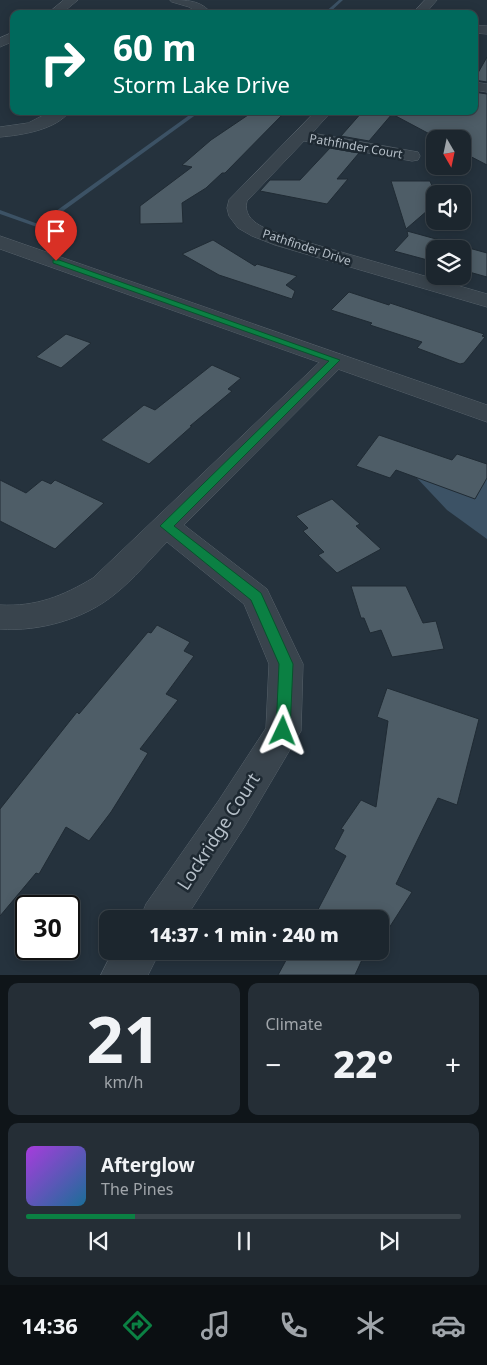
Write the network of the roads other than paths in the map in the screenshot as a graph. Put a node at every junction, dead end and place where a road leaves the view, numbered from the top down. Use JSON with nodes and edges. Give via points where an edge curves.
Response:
{"nodes":[{"id":1,"x":72,"y":0,"type":"edge"},
{"id":2,"x":176,"y":0,"type":"edge"},
{"id":3,"x":431,"y":0,"type":"edge"},
{"id":4,"x":58,"y":10,"type":"edge"},
{"id":5,"x":203,"y":10,"type":"edge"},
{"id":6,"x":422,"y":10,"type":"edge"},
{"id":7,"x":57,"y":115,"type":"edge"},
{"id":8,"x":321,"y":115,"type":"edge"},
{"id":9,"x":0,"y":132,"type":"edge"},
{"id":10,"x":300,"y":136,"type":"junction"},
{"id":11,"x":412,"y":156,"type":"dead end"},
{"id":12,"x":0,"y":242,"type":"edge"},
{"id":13,"x":487,"y":301,"type":"edge"},
{"id":14,"x":335,"y":360,"type":"junction"},
{"id":15,"x":487,"y":414,"type":"edge"},
{"id":16,"x":166,"y":526,"type":"junction"},
{"id":17,"x":0,"y":617,"type":"edge"},
{"id":18,"x":167,"y":910,"type":"edge"},
{"id":19,"x":133,"y":960,"type":"edge"},
{"id":20,"x":123,"y":975,"type":"edge"}],
"edges":[{"from":1,"to":4,"type":"street"},
{"from":2,"to":5,"type":"street"},
{"from":3,"to":6,"type":"street"},
{"from":7,"to":9,"type":"street","via":[[32,128]]},
{"from":8,"to":10,"type":"street","name":"Pathfinder Drive"},
{"from":10,"to":11,"type":"street","name":"Pathfinder Court"},
{"from":10,"to":13,"type":"street","name":"Pathfinder Drive","via":[[238,200],[238,216],[245,224],[282,241]]},
{"from":12,"to":14,"type":"street"},
{"from":14,"to":15,"type":"street"},
{"from":14,"to":16,"type":"street"},
{"from":16,"to":17,"type":"street","via":[[104,586],[81,601],[59,610],[29,616]]},
{"from":16,"to":18,"type":"street","name":"Lockridge Court","via":[[256,597],[286,664],[283,731]]},
{"from":19,"to":20,"type":"street"}]}
